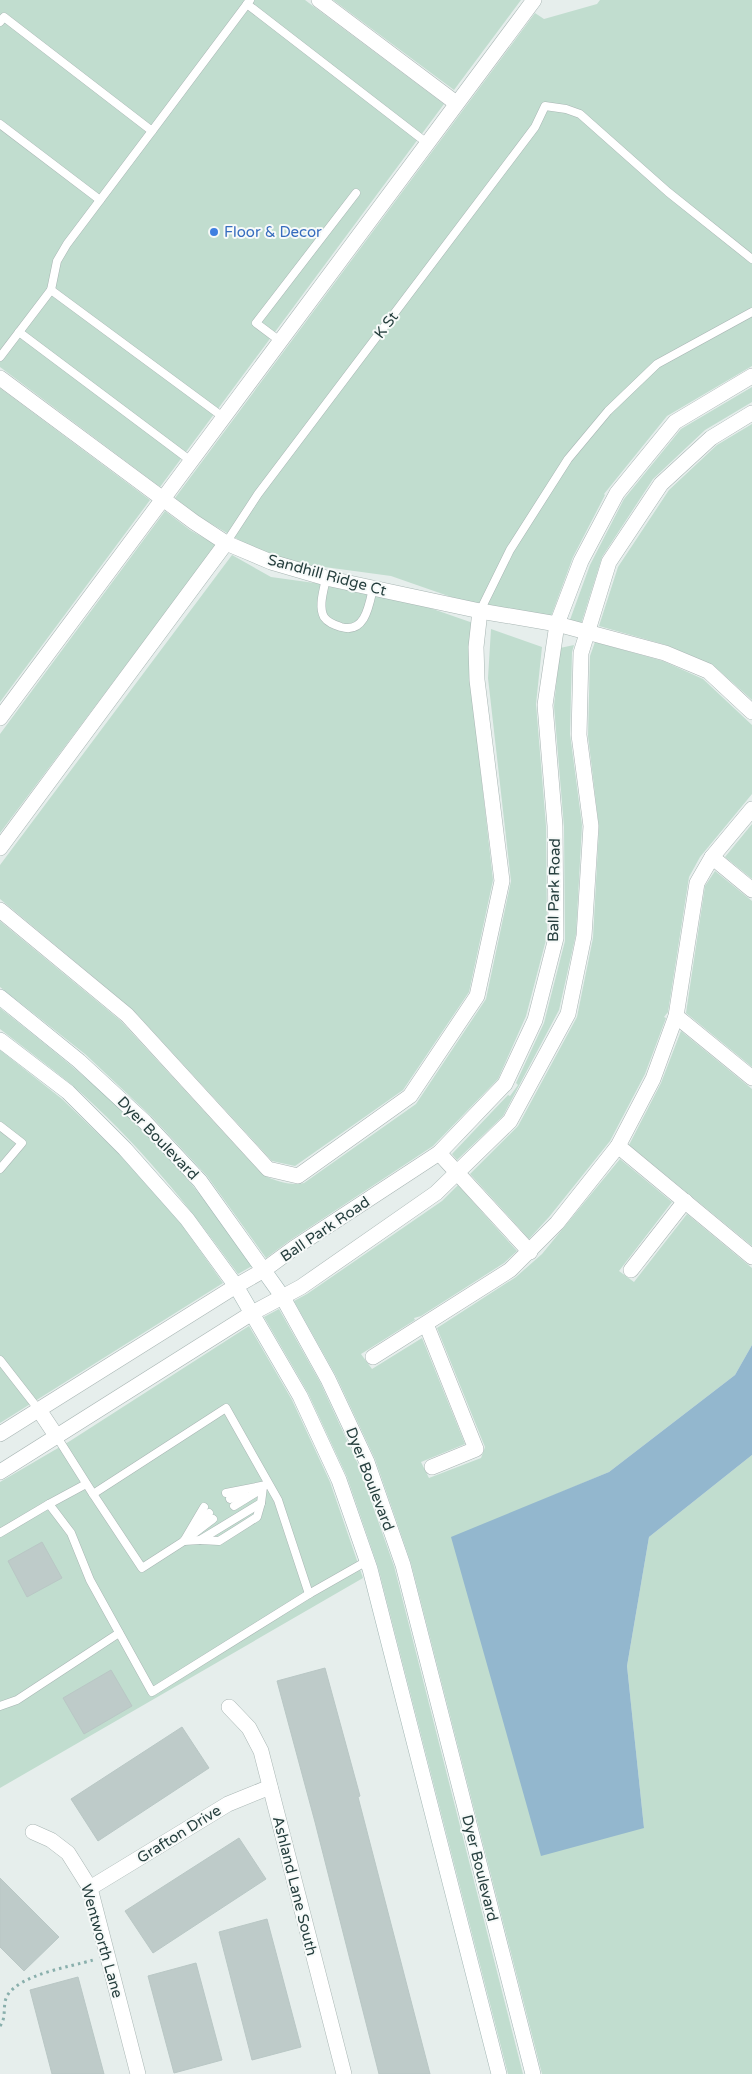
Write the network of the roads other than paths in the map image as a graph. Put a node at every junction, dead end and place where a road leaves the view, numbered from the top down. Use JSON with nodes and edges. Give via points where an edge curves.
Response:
{"nodes":[{"id":1,"x":319,"y":0,"type":"edge"},
{"id":2,"x":534,"y":0,"type":"edge"},
{"id":3,"x":248,"y":2,"type":"edge"},
{"id":4,"x":0,"y":22,"type":"edge"},
{"id":5,"x":456,"y":102,"type":"junction"},
{"id":6,"x":0,"y":124,"type":"edge"},
{"id":7,"x":152,"y":131,"type":"junction"},
{"id":8,"x":427,"y":142,"type":"junction"},
{"id":9,"x":356,"y":193,"type":"dead end"},
{"id":10,"x":100,"y":200,"type":"junction"},
{"id":11,"x":752,"y":259,"type":"edge"},
{"id":12,"x":51,"y":290,"type":"junction"},
{"id":13,"x":752,"y":312,"type":"edge"},
{"id":14,"x":19,"y":332,"type":"junction"},
{"id":15,"x":280,"y":341,"type":"junction"},
{"id":16,"x":0,"y":357,"type":"edge"},
{"id":17,"x":752,"y":376,"type":"edge"},
{"id":18,"x":0,"y":378,"type":"edge"},
{"id":19,"x":752,"y":413,"type":"edge"},
{"id":20,"x":223,"y":417,"type":"junction"},
{"id":21,"x":191,"y":461,"type":"junction"},
{"id":22,"x":162,"y":499,"type":"junction"},
{"id":23,"x":226,"y":542,"type":"junction"},
{"id":24,"x":326,"y":578,"type":"junction"},
{"id":25,"x":373,"y":588,"type":"junction"},
{"id":26,"x":480,"y":611,"type":"junction"},
{"id":27,"x":557,"y":624,"type":"junction"},
{"id":28,"x":588,"y":631,"type":"junction"},
{"id":29,"x":752,"y":712,"type":"edge"},
{"id":30,"x":0,"y":718,"type":"edge"},
{"id":31,"x":752,"y":809,"type":"edge"},
{"id":32,"x":0,"y":848,"type":"edge"},
{"id":33,"x":712,"y":857,"type":"junction"},
{"id":34,"x":752,"y":890,"type":"edge"},
{"id":35,"x":0,"y":910,"type":"edge"},
{"id":36,"x":0,"y":997,"type":"edge"},
{"id":37,"x":676,"y":1016,"type":"junction"},
{"id":38,"x":0,"y":1040,"type":"edge"},
{"id":39,"x":752,"y":1078,"type":"edge"},
{"id":40,"x":0,"y":1126,"type":"edge"},
{"id":41,"x":618,"y":1146,"type":"junction"},
{"id":42,"x":439,"y":1153,"type":"junction"},
{"id":43,"x":0,"y":1169,"type":"edge"},
{"id":44,"x":457,"y":1173,"type":"junction"},
{"id":45,"x":685,"y":1201,"type":"junction"},
{"id":46,"x":530,"y":1252,"type":"junction"},
{"id":47,"x":752,"y":1257,"type":"edge"},
{"id":48,"x":264,"y":1270,"type":"junction"},
{"id":49,"x":631,"y":1270,"type":"dead end"},
{"id":50,"x":236,"y":1286,"type":"junction"},
{"id":51,"x":282,"y":1296,"type":"junction"},
{"id":52,"x":252,"y":1314,"type":"junction"},
{"id":53,"x":426,"y":1324,"type":"junction"},
{"id":54,"x":373,"y":1357,"type":"dead end"},
{"id":55,"x":0,"y":1360,"type":"edge"},
{"id":56,"x":39,"y":1410,"type":"junction"},
{"id":57,"x":0,"y":1434,"type":"edge"},
{"id":58,"x":57,"y":1437,"type":"junction"},
{"id":59,"x":432,"y":1467,"type":"dead end"},
{"id":60,"x":0,"y":1472,"type":"edge"},
{"id":61,"x":86,"y":1484,"type":"junction"},
{"id":62,"x":266,"y":1485,"type":"junction"},
{"id":63,"x":93,"y":1494,"type":"junction"},
{"id":64,"x":50,"y":1504,"type":"junction"},
{"id":65,"x":0,"y":1533,"type":"edge"},
{"id":66,"x":184,"y":1541,"type":"junction"},
{"id":67,"x":367,"y":1561,"type":"junction"},
{"id":68,"x":309,"y":1594,"type":"junction"},
{"id":69,"x":119,"y":1633,"type":"junction"},
{"id":70,"x":0,"y":1706,"type":"edge"},
{"id":71,"x":229,"y":1707,"type":"dead end"},
{"id":72,"x":270,"y":1787,"type":"junction"},
{"id":73,"x":33,"y":1832,"type":"dead end"},
{"id":74,"x":90,"y":1888,"type":"junction"},
{"id":75,"x":138,"y":2074,"type":"edge"},
{"id":76,"x":344,"y":2074,"type":"edge"},
{"id":77,"x":499,"y":2074,"type":"edge"},
{"id":78,"x":532,"y":2074,"type":"edge"}],
"edges":[{"from":1,"to":5,"type":"street"},
{"from":2,"to":5,"type":"street"},
{"from":3,"to":7,"type":"lane"},
{"from":3,"to":8,"type":"lane"},
{"from":4,"to":7,"type":"lane","via":[[4,17]]},
{"from":5,"to":8,"type":"street"},
{"from":6,"to":10,"type":"lane"},
{"from":7,"to":10,"type":"lane"},
{"from":8,"to":15,"type":"street"},
{"from":9,"to":15,"type":"lane","via":[[256,323]]},
{"from":10,"to":12,"type":"lane","via":[[57,261]]},
{"from":11,"to":23,"type":"lane","name":"K St","via":[[668,192],[580,114],[545,106],[535,127],[258,494]]},
{"from":12,"to":14,"type":"lane"},
{"from":12,"to":20,"type":"lane"},
{"from":13,"to":26,"type":"lane","via":[[657,364],[608,411],[568,459],[515,542]]},
{"from":14,"to":16,"type":"lane"},
{"from":14,"to":21,"type":"lane"},
{"from":15,"to":20,"type":"street"},
{"from":17,"to":27,"type":"street","name":"Ball Park Road","via":[[675,422],[617,494],[581,561]]},
{"from":18,"to":22,"type":"street","name":"Sandhill Ridge Ct"},
{"from":19,"to":28,"type":"street","name":"Ball Park Road","via":[[711,438],[661,484],[609,562]]},
{"from":20,"to":21,"type":"street"},
{"from":21,"to":22,"type":"street"},
{"from":22,"to":23,"type":"street","name":"Sandhill Ridge Ct"},
{"from":22,"to":30,"type":"street"},
{"from":23,"to":24,"type":"street","name":"Sandhill Ridge Ct","via":[[271,562]]},
{"from":23,"to":32,"type":"street"},
{"from":24,"to":25,"type":"street","name":"Sandhill Ridge Ct"},
{"from":24,"to":25,"type":"lane","via":[[321,602],[324,617],[333,625],[346,629],[358,626],[366,618]]},
{"from":25,"to":26,"type":"street","name":"Sandhill Ridge Ct"},
{"from":26,"to":27,"type":"street","name":"Sandhill Ridge Ct"},
{"from":26,"to":35,"type":"street","via":[[477,680],[502,881],[477,996],[410,1096],[298,1176],[268,1169],[127,1015]]},
{"from":27,"to":28,"type":"street","name":"Sandhill Ridge Ct"},
{"from":27,"to":42,"type":"street","name":"Ball Park Road","via":[[545,705],[555,826],[556,938],[535,1020],[505,1084]]},
{"from":28,"to":29,"type":"street","name":"Sandhill Ridge Ct","via":[[665,653],[708,671]]},
{"from":28,"to":44,"type":"street","name":"Ball Park Road","via":[[581,653],[579,735],[590,826],[584,936],[568,1014],[510,1121]]},
{"from":31,"to":33,"type":"street"},
{"from":33,"to":34,"type":"street"},
{"from":33,"to":37,"type":"street","via":[[697,882]]},
{"from":36,"to":48,"type":"street","name":"Dyer Boulevard","via":[[80,1061],[145,1122],[200,1181]]},
{"from":37,"to":39,"type":"street"},
{"from":37,"to":41,"type":"street","via":[[653,1079]]},
{"from":38,"to":50,"type":"street","name":"Dyer Boulevard","via":[[68,1092],[125,1148],[187,1219]]},
{"from":40,"to":43,"type":"lane","via":[[22,1143]]},
{"from":41,"to":45,"type":"street"},
{"from":41,"to":46,"type":"street"},
{"from":42,"to":44,"type":"street"},
{"from":42,"to":48,"type":"street","name":"Ball Park Road"},
{"from":44,"to":46,"type":"street"},
{"from":44,"to":51,"type":"street","name":"Ball Park Road","via":[[436,1193],[301,1287]]},
{"from":45,"to":47,"type":"street"},
{"from":45,"to":49,"type":"street"},
{"from":46,"to":53,"type":"street","via":[[510,1270]]},
{"from":48,"to":50,"type":"street","name":"Ball Park Road"},
{"from":48,"to":51,"type":"street","name":"Dyer Boulevard"},
{"from":50,"to":52,"type":"street","name":"Dyer Boulevard"},
{"from":50,"to":56,"type":"street","name":"Ball Park Road"},
{"from":51,"to":52,"type":"street","name":"Ball Park Road"},
{"from":51,"to":78,"type":"street","name":"Dyer Boulevard","via":[[328,1379],[366,1462],[402,1565]]},
{"from":52,"to":58,"type":"street","name":"Ball Park Road"},
{"from":52,"to":67,"type":"street","name":"Dyer Boulevard","via":[[300,1396],[339,1480]]},
{"from":53,"to":54,"type":"street"},
{"from":53,"to":59,"type":"street","via":[[476,1449]]},
{"from":55,"to":56,"type":"lane"},
{"from":56,"to":57,"type":"street","name":"Ball Park Road"},
{"from":56,"to":58,"type":"street"},
{"from":58,"to":60,"type":"street","name":"Ball Park Road"},
{"from":58,"to":61,"type":"lane"},
{"from":61,"to":63,"type":"lane"},
{"from":61,"to":64,"type":"lane"},
{"from":62,"to":62,"type":"lane","via":[[230,1499]]},
{"from":62,"to":63,"type":"lane","via":[[226,1408]]},
{"from":62,"to":66,"type":"lane","via":[[261,1503],[200,1540]]},
{"from":62,"to":68,"type":"lane","via":[[278,1500]]},
{"from":63,"to":66,"type":"lane","via":[[142,1568]]},
{"from":64,"to":65,"type":"lane"},
{"from":64,"to":69,"type":"lane","via":[[71,1533],[90,1580]]},
{"from":66,"to":66,"type":"lane","via":[[209,1513]]},
{"from":67,"to":68,"type":"lane"},
{"from":67,"to":77,"type":"street","name":"Dyer Boulevard"},
{"from":68,"to":69,"type":"lane","via":[[152,1692]]},
{"from":69,"to":70,"type":"lane","via":[[18,1700]]},
{"from":71,"to":72,"type":"street","name":"Ashland Lane South","via":[[256,1739]]},
{"from":72,"to":74,"type":"street","name":"Grafton Drive","via":[[228,1804]]},
{"from":72,"to":76,"type":"street","name":"Ashland Lane South"},
{"from":73,"to":74,"type":"street","name":"Wentworth Lane","via":[[68,1853]]},
{"from":74,"to":75,"type":"street","name":"Wentworth Lane"}]}
